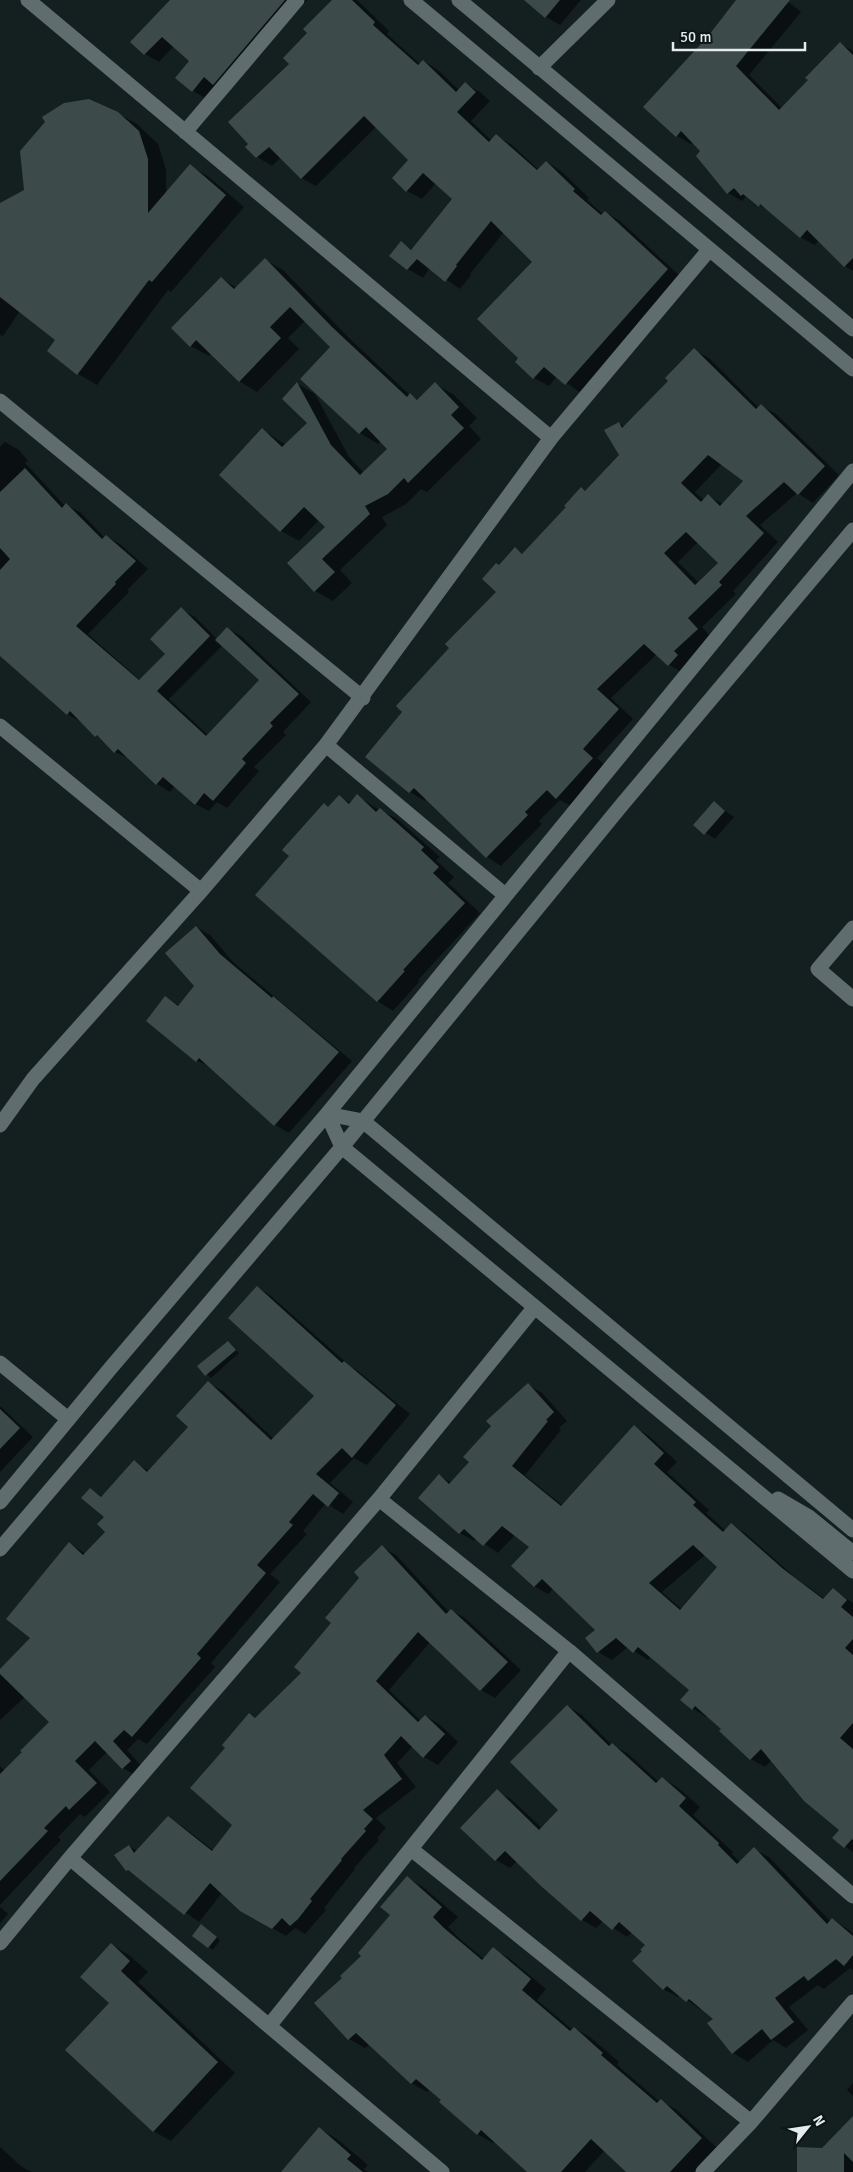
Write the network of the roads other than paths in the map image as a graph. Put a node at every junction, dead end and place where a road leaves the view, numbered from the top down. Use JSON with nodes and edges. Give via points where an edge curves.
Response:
{"nodes":[{"id":1,"x":28,"y":0,"type":"edge"},
{"id":2,"x":297,"y":0,"type":"edge"},
{"id":3,"x":411,"y":0,"type":"edge"},
{"id":4,"x":459,"y":0,"type":"edge"},
{"id":5,"x":608,"y":0,"type":"edge"},
{"id":6,"x":539,"y":68,"type":"junction"},
{"id":7,"x":185,"y":132,"type":"junction"},
{"id":8,"x":709,"y":250,"type":"junction"},
{"id":9,"x":853,"y":329,"type":"edge"},
{"id":10,"x":853,"y":369,"type":"edge"},
{"id":11,"x":0,"y":401,"type":"edge"},
{"id":12,"x":551,"y":438,"type":"junction"},
{"id":13,"x":853,"y":472,"type":"edge"},
{"id":14,"x":853,"y":530,"type":"edge"},
{"id":15,"x":363,"y":698,"type":"junction"},
{"id":16,"x":0,"y":726,"type":"edge"},
{"id":17,"x":326,"y":745,"type":"junction"},
{"id":18,"x":201,"y":891,"type":"junction"},
{"id":19,"x":505,"y":896,"type":"junction"},
{"id":20,"x":853,"y":928,"type":"edge"},
{"id":21,"x":853,"y":999,"type":"edge"},
{"id":22,"x":327,"y":1114,"type":"junction"},
{"id":23,"x":363,"y":1121,"type":"junction"},
{"id":24,"x":0,"y":1125,"type":"edge"},
{"id":25,"x":342,"y":1147,"type":"junction"},
{"id":26,"x":534,"y":1308,"type":"junction"},
{"id":27,"x":0,"y":1363,"type":"edge"},
{"id":28,"x":68,"y":1420,"type":"junction"},
{"id":29,"x":746,"y":1482,"type":"junction"},
{"id":30,"x":379,"y":1499,"type":"junction"},
{"id":31,"x":0,"y":1502,"type":"edge"},
{"id":32,"x":835,"y":1515,"type":"junction"},
{"id":33,"x":853,"y":1521,"type":"edge"},
{"id":34,"x":853,"y":1530,"type":"edge"},
{"id":35,"x":0,"y":1549,"type":"edge"},
{"id":36,"x":853,"y":1553,"type":"edge"},
{"id":37,"x":853,"y":1571,"type":"edge"},
{"id":38,"x":569,"y":1651,"type":"junction"},
{"id":39,"x":411,"y":1849,"type":"junction"},
{"id":40,"x":70,"y":1858,"type":"junction"},
{"id":41,"x":853,"y":1896,"type":"edge"},
{"id":42,"x":0,"y":1943,"type":"edge"},
{"id":43,"x":853,"y":2002,"type":"edge"},
{"id":44,"x":269,"y":2026,"type":"junction"},
{"id":45,"x":751,"y":2122,"type":"junction"},
{"id":46,"x":442,"y":2172,"type":"edge"},
{"id":47,"x":703,"y":2172,"type":"edge"}],
"edges":[{"from":1,"to":7,"type":"street"},
{"from":2,"to":7,"type":"street"},
{"from":3,"to":8,"type":"street"},
{"from":4,"to":6,"type":"street"},
{"from":5,"to":6,"type":"street"},
{"from":6,"to":9,"type":"street"},
{"from":7,"to":12,"type":"street"},
{"from":8,"to":10,"type":"street"},
{"from":8,"to":12,"type":"street"},
{"from":11,"to":15,"type":"street"},
{"from":12,"to":15,"type":"street"},
{"from":13,"to":19,"type":"street"},
{"from":14,"to":23,"type":"street","via":[[620,807]]},
{"from":15,"to":17,"type":"street"},
{"from":16,"to":18,"type":"street"},
{"from":17,"to":18,"type":"street"},
{"from":17,"to":19,"type":"street"},
{"from":18,"to":24,"type":"street","via":[[33,1079]]},
{"from":19,"to":22,"type":"street"},
{"from":20,"to":21,"type":"street","via":[[818,970]]},
{"from":22,"to":23,"type":"street"},
{"from":22,"to":25,"type":"street"},
{"from":22,"to":28,"type":"street"},
{"from":23,"to":25,"type":"street"},
{"from":23,"to":32,"type":"street"},
{"from":25,"to":26,"type":"street"},
{"from":25,"to":35,"type":"street"},
{"from":26,"to":29,"type":"street"},
{"from":26,"to":30,"type":"street"},
{"from":27,"to":28,"type":"street"},
{"from":28,"to":31,"type":"street"},
{"from":29,"to":36,"type":"street","via":[[809,1516]]},
{"from":29,"to":37,"type":"street"},
{"from":30,"to":38,"type":"street"},
{"from":30,"to":40,"type":"street"},
{"from":32,"to":33,"type":"street"},
{"from":32,"to":34,"type":"street"},
{"from":38,"to":39,"type":"street"},
{"from":38,"to":41,"type":"street"},
{"from":39,"to":44,"type":"street"},
{"from":39,"to":45,"type":"street"},
{"from":40,"to":42,"type":"street"},
{"from":40,"to":44,"type":"street"},
{"from":43,"to":45,"type":"street"},
{"from":44,"to":46,"type":"street"},
{"from":45,"to":47,"type":"street"}]}
